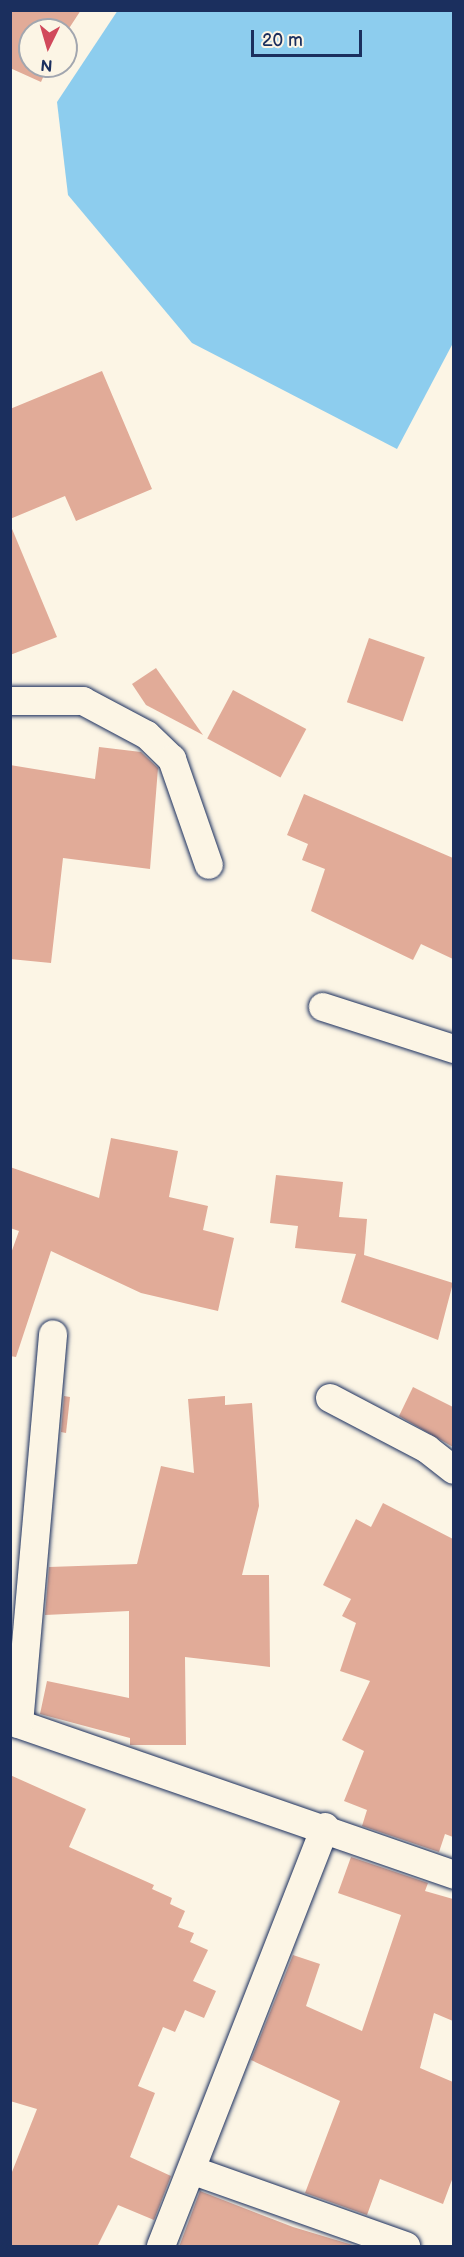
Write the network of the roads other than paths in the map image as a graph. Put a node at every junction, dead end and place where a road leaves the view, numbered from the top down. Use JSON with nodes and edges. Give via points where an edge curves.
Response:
{"nodes":[{"id":1,"x":10,"y":700,"type":"edge"},
{"id":2,"x":208,"y":865,"type":"dead end"},
{"id":3,"x":323,"y":1007,"type":"dead end"},
{"id":4,"x":453,"y":1049,"type":"edge"},
{"id":5,"x":52,"y":1334,"type":"dead end"},
{"id":6,"x":330,"y":1398,"type":"dead end"},
{"id":7,"x":453,"y":1470,"type":"edge"},
{"id":8,"x":15,"y":1722,"type":"edge"},
{"id":9,"x":325,"y":1827,"type":"junction"},
{"id":10,"x":453,"y":1875,"type":"edge"},
{"id":11,"x":194,"y":2171,"type":"junction"},
{"id":12,"x":161,"y":2247,"type":"edge"},
{"id":13,"x":406,"y":2247,"type":"edge"}],
"edges":[{"from":1,"to":2,"type":"street","via":[[83,701],[147,735],[172,759]]},
{"from":3,"to":4,"type":"street"},
{"from":5,"to":8,"type":"street"},
{"from":6,"to":7,"type":"street","via":[[427,1449]]},
{"from":8,"to":9,"type":"street"},
{"from":9,"to":10,"type":"street"},
{"from":9,"to":11,"type":"street"},
{"from":11,"to":12,"type":"street"},
{"from":11,"to":13,"type":"street"}]}
